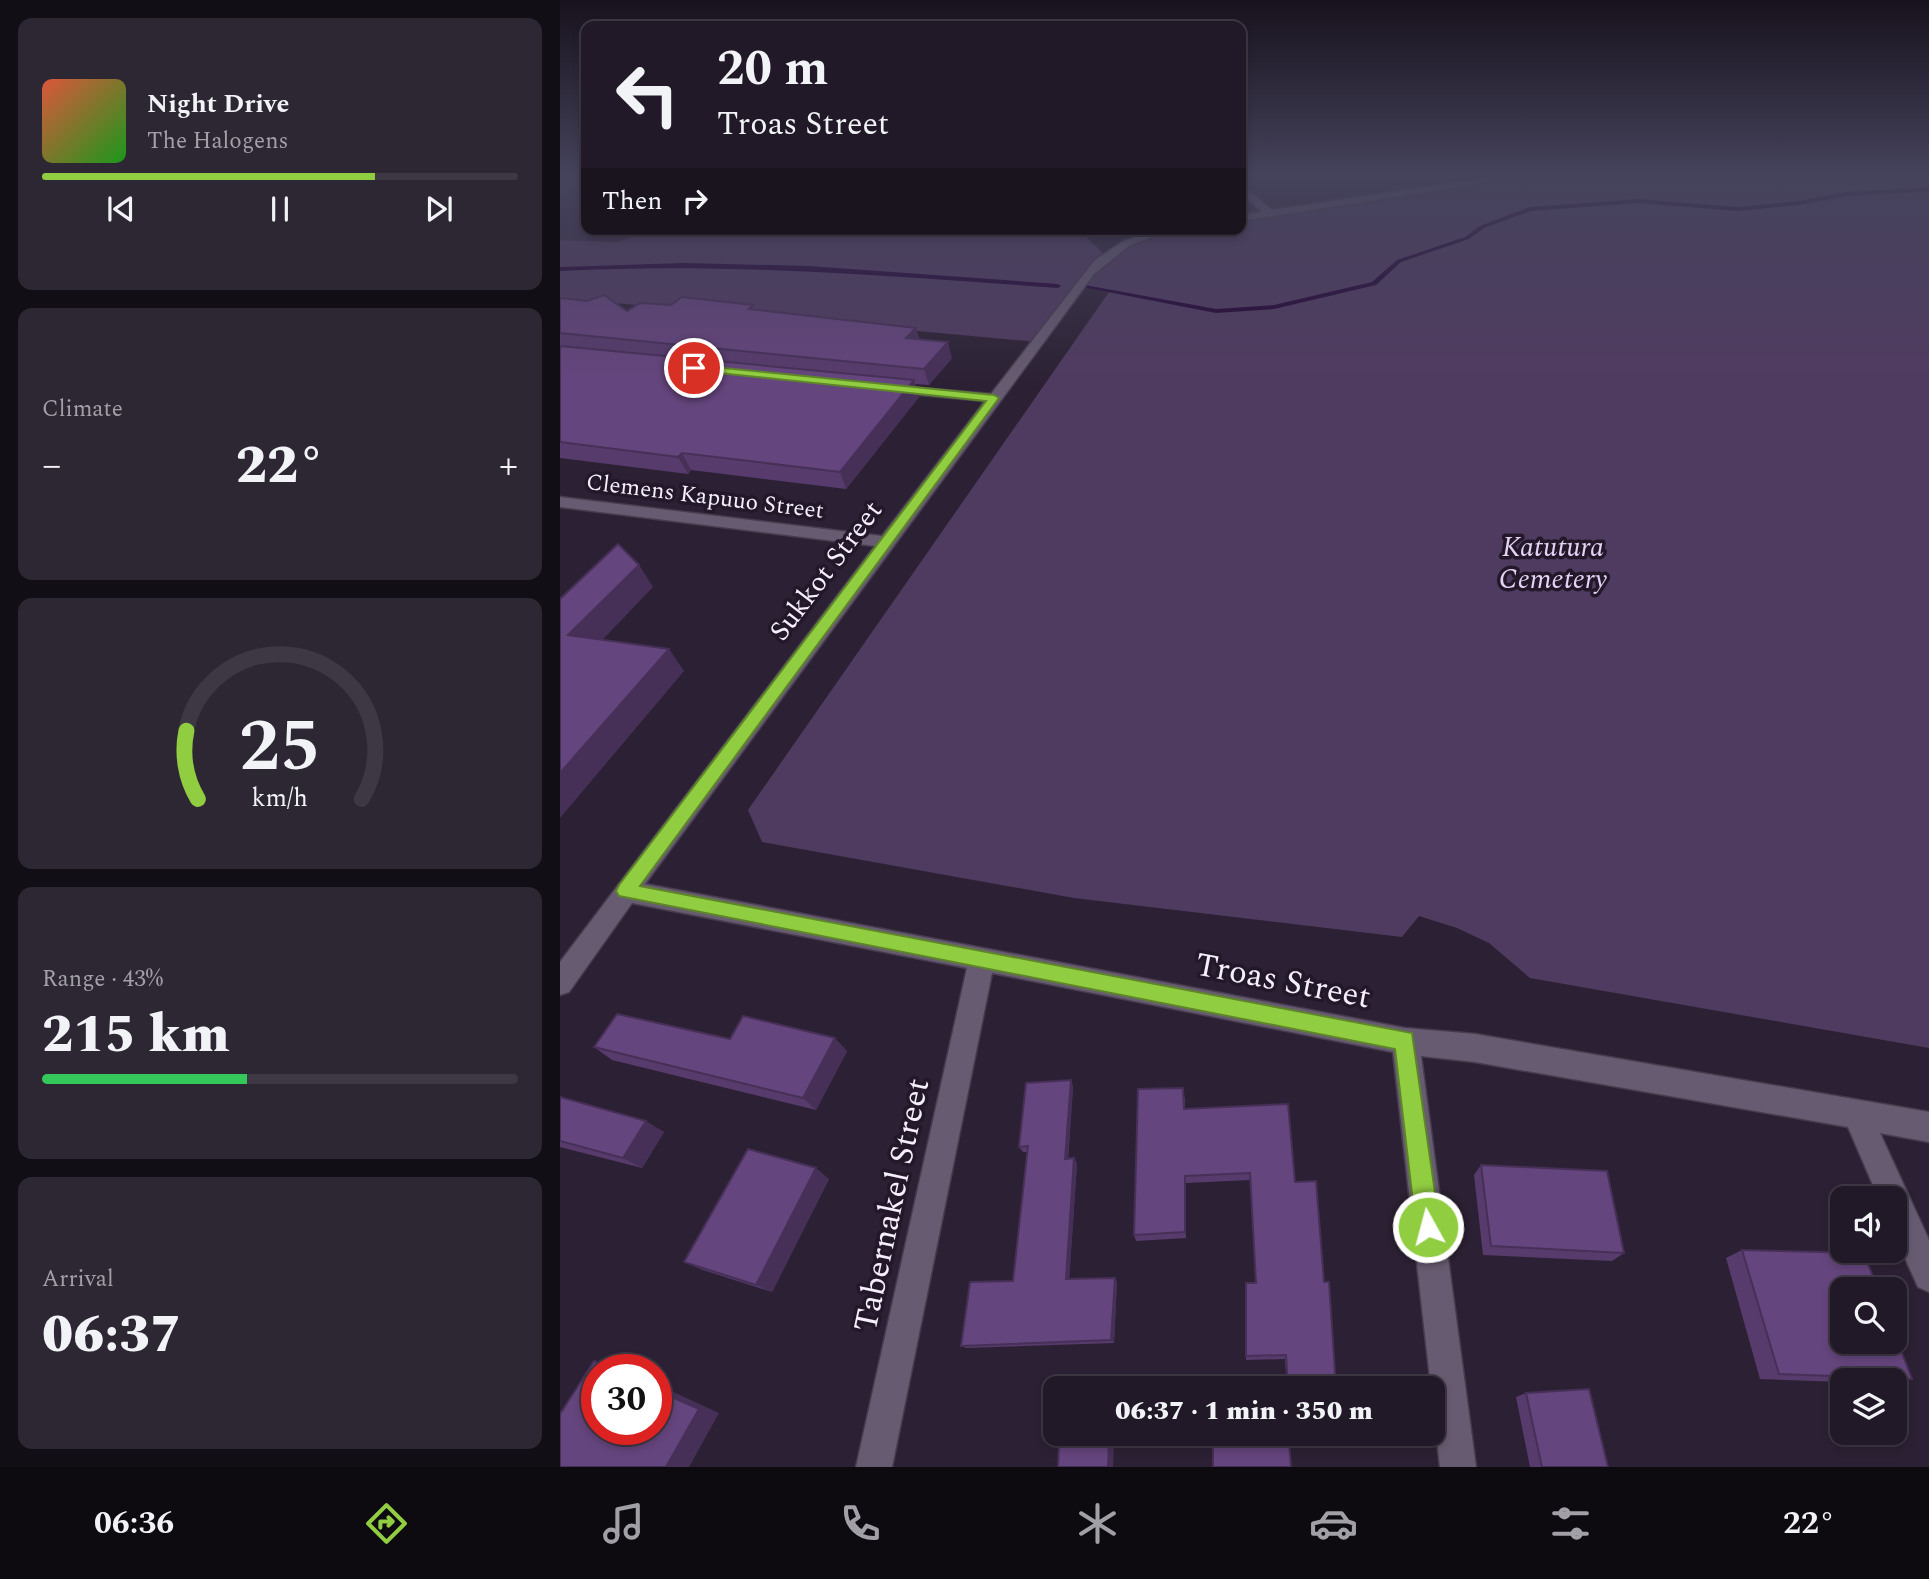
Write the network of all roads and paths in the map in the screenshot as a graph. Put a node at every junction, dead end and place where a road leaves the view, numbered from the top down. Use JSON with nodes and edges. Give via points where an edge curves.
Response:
{"nodes":[{"id":1,"x":1124,"y":244,"type":"edge"},
{"id":2,"x":871,"y":386,"type":"edge"},
{"id":3,"x":994,"y":398,"type":"junction"},
{"id":4,"x":560,"y":502,"type":"edge"},
{"id":5,"x":887,"y":542,"type":"junction"},
{"id":6,"x":626,"y":891,"type":"junction"},
{"id":7,"x":982,"y":958,"type":"junction"},
{"id":8,"x":560,"y":984,"type":"edge"},
{"id":9,"x":1405,"y":1041,"type":"junction"},
{"id":10,"x":1857,"y":1115,"type":"junction"},
{"id":11,"x":1929,"y":1127,"type":"edge"},
{"id":12,"x":1889,"y":1186,"type":"edge"},
{"id":13,"x":1907,"y":1227,"type":"edge"},
{"id":14,"x":1929,"y":1276,"type":"edge"},
{"id":15,"x":874,"y":1467,"type":"edge"},
{"id":16,"x":1458,"y":1467,"type":"edge"}],
"edges":[{"from":1,"to":3,"type":"street","name":"Sukkot Street","via":[[1102,258]]},
{"from":2,"to":3,"type":"street"},
{"from":3,"to":5,"type":"street","name":"Sukkot Street"},
{"from":4,"to":5,"type":"street","name":"Clemens Kapuuo Street"},
{"from":5,"to":6,"type":"street","name":"Sukkot Street"},
{"from":6,"to":7,"type":"street","name":"Troas Street"},
{"from":6,"to":8,"type":"street","name":"Sukkot Street"},
{"from":7,"to":9,"type":"street","name":"Troas Street"},
{"from":7,"to":15,"type":"street","name":"Tabernakel Street"},
{"from":9,"to":10,"type":"street","name":"Troas Street","via":[[1475,1048]]},
{"from":9,"to":16,"type":"street"},
{"from":10,"to":11,"type":"street","name":"Troas Street"},
{"from":10,"to":12,"type":"street"},
{"from":13,"to":14,"type":"street"}]}
